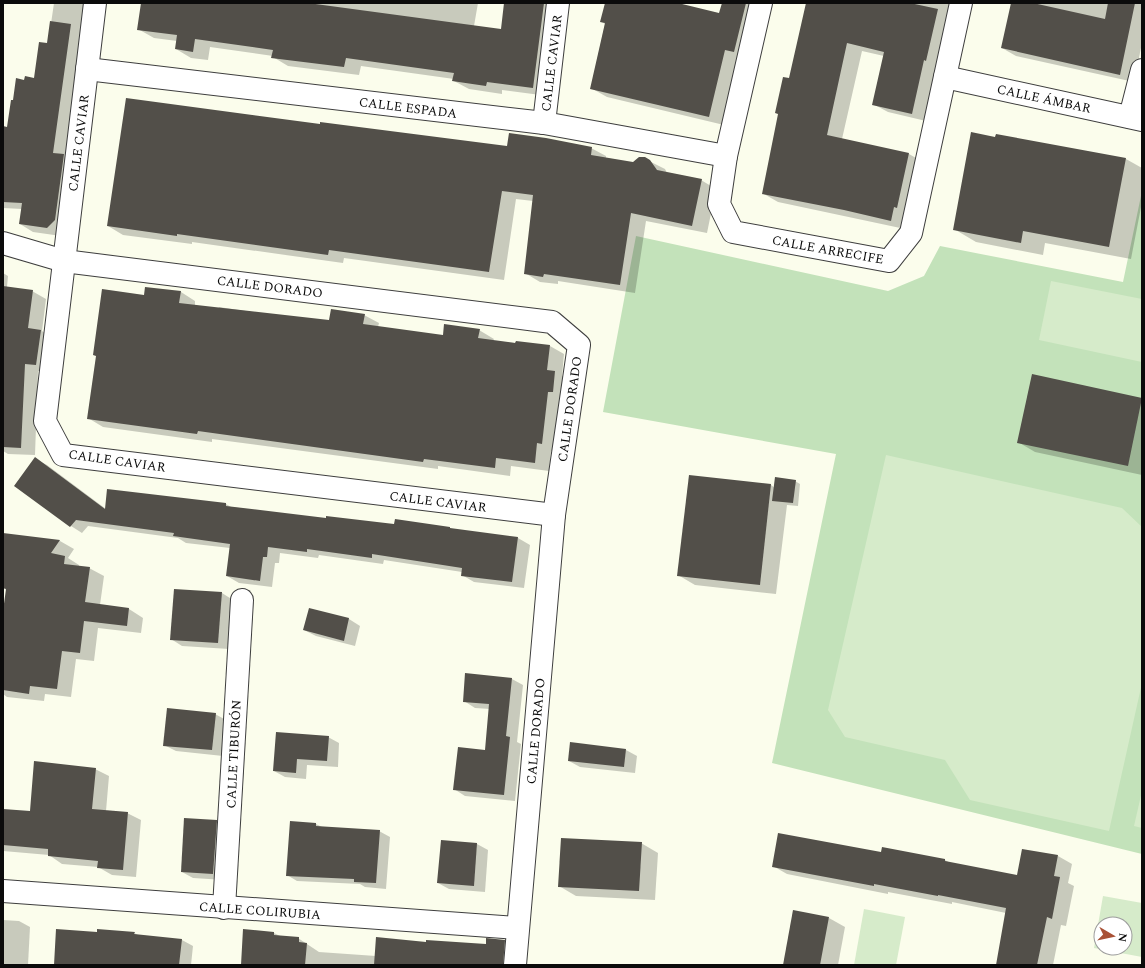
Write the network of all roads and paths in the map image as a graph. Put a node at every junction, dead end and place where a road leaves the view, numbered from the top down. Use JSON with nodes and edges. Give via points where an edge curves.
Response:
{"nodes":[{"id":1,"x":95,"y":3,"type":"edge"},
{"id":2,"x":558,"y":3,"type":"edge"},
{"id":3,"x":761,"y":3,"type":"edge"},
{"id":4,"x":961,"y":3,"type":"edge"},
{"id":5,"x":87,"y":69,"type":"junction"},
{"id":6,"x":1142,"y":70,"type":"edge"},
{"id":7,"x":945,"y":77,"type":"junction"},
{"id":8,"x":1136,"y":119,"type":"edge"},
{"id":9,"x":544,"y":123,"type":"junction"},
{"id":10,"x":726,"y":156,"type":"junction"},
{"id":11,"x":3,"y":243,"type":"edge"},
{"id":12,"x":64,"y":261,"type":"junction"},
{"id":13,"x":554,"y":515,"type":"junction"},
{"id":14,"x":242,"y":600,"type":"dead end"},
{"id":15,"x":3,"y":891,"type":"edge"},
{"id":16,"x":224,"y":908,"type":"junction"},
{"id":17,"x":518,"y":928,"type":"junction"},
{"id":18,"x":515,"y":965,"type":"edge"}],
"edges":[{"from":1,"to":5,"type":"street","name":"CALLE CAVIAR"},
{"from":2,"to":9,"type":"street","name":"CALLE CAVIAR"},
{"from":3,"to":10,"type":"street","name":"CALLE ARRECIFE"},
{"from":4,"to":7,"type":"street","name":"CALLE ARRECIFE"},
{"from":5,"to":9,"type":"street","name":"CALLE ESPADA"},
{"from":5,"to":12,"type":"street","name":"CALLE CAVIAR"},
{"from":6,"to":8,"type":"street"},
{"from":7,"to":8,"type":"street","name":"CALLE ÁMBAR"},
{"from":7,"to":10,"type":"street","name":"CALLE ARRECIFE","via":[[911,233],[889,261],[733,232],[719,204]]},
{"from":9,"to":10,"type":"street","name":"CALLE ESPADA"},
{"from":11,"to":12,"type":"street","name":"CALLE DORADO"},
{"from":12,"to":13,"type":"street","name":"CALLE CAVIAR","via":[[45,421],[63,455]]},
{"from":12,"to":13,"type":"street","name":"CALLE DORADO","via":[[552,322],[579,345]]},
{"from":13,"to":17,"type":"street","name":"CALLE DORADO"},
{"from":14,"to":16,"type":"street","name":"CALLE TIBURÓN"},
{"from":15,"to":16,"type":"street","name":"CALLE COLIRUBIA"},
{"from":16,"to":17,"type":"street","name":"CALLE COLIRUBIA"},
{"from":17,"to":18,"type":"street","name":"CALLE DORADO"}]}
